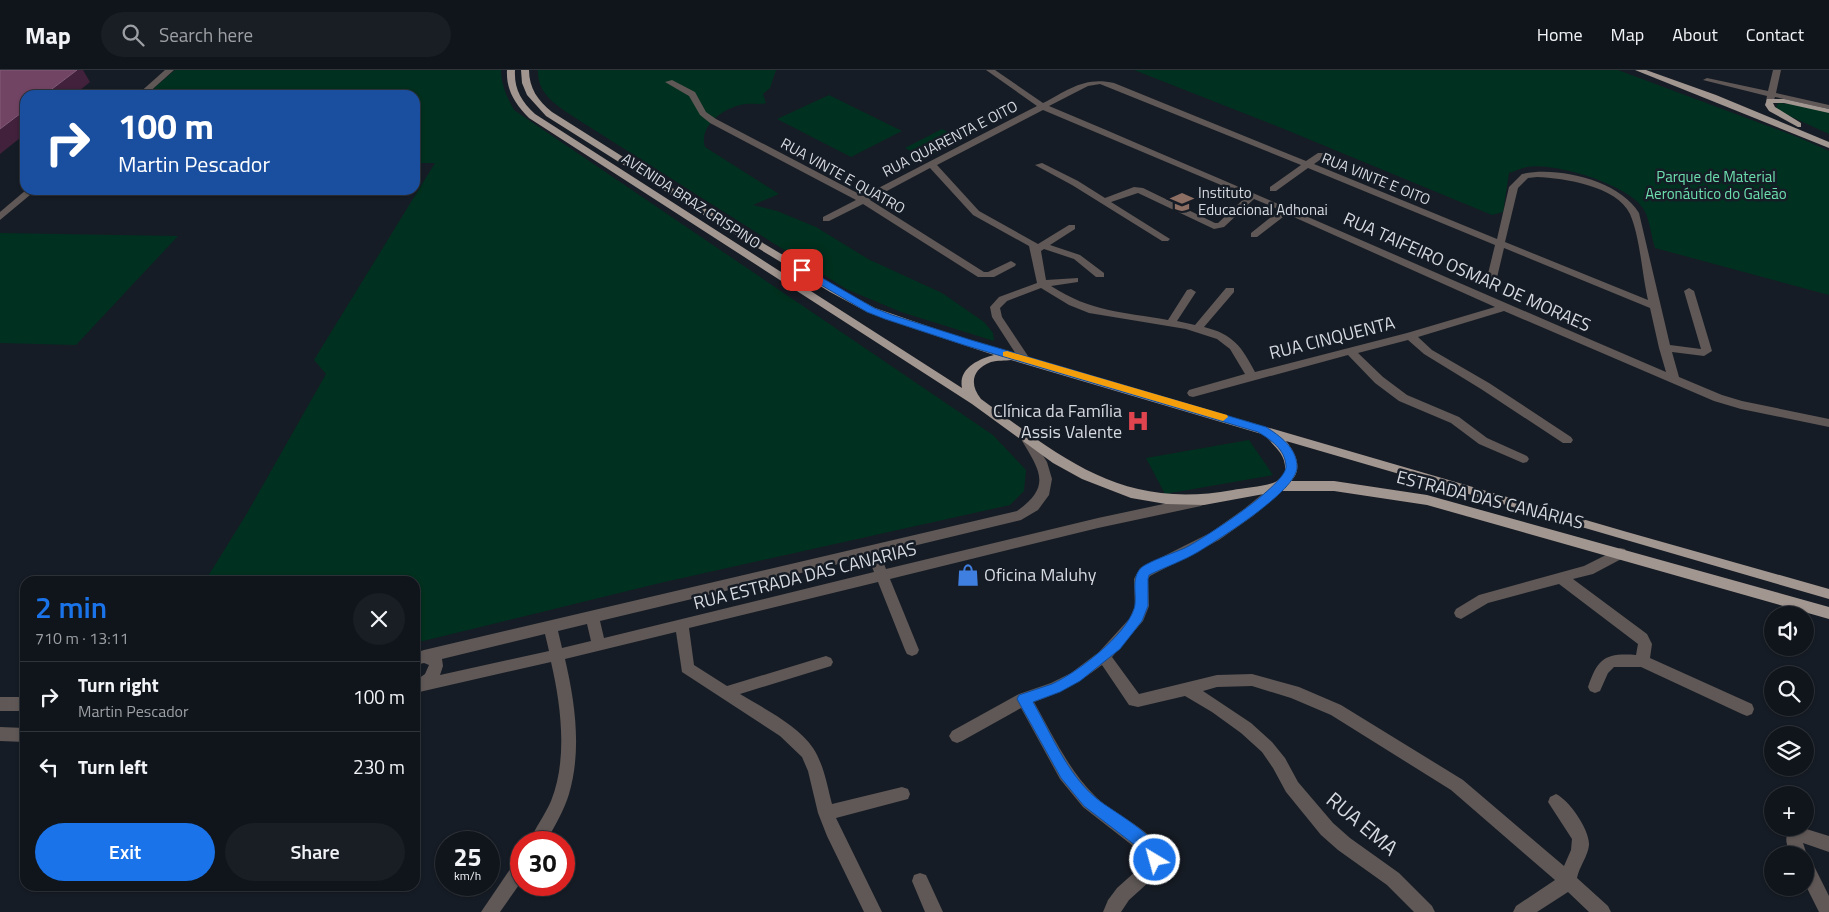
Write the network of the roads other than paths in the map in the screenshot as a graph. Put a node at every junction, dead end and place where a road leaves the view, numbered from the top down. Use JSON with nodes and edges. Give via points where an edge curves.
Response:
{"nodes":[{"id":1,"x":170,"y":70,"type":"edge"},
{"id":2,"x":511,"y":70,"type":"edge"},
{"id":3,"x":524,"y":70,"type":"edge"},
{"id":4,"x":990,"y":70,"type":"edge"},
{"id":5,"x":1638,"y":70,"type":"edge"},
{"id":6,"x":1654,"y":70,"type":"edge"},
{"id":7,"x":1777,"y":70,"type":"edge"},
{"id":8,"x":1707,"y":80,"type":"dead end"},
{"id":9,"x":669,"y":82,"type":"dead end"},
{"id":10,"x":1086,"y":84,"type":"joint"},
{"id":11,"x":147,"y":90,"type":"edge"},
{"id":12,"x":1771,"y":98,"type":"junction"},
{"id":13,"x":1044,"y":107,"type":"junction"},
{"id":14,"x":1829,"y":107,"type":"edge"},
{"id":15,"x":1829,"y":111,"type":"edge"},
{"id":16,"x":1802,"y":127,"type":"junction"},
{"id":17,"x":1829,"y":140,"type":"edge"},
{"id":18,"x":1322,"y":155,"type":"dead end"},
{"id":19,"x":931,"y":164,"type":"junction"},
{"id":20,"x":1039,"y":165,"type":"dead end"},
{"id":21,"x":1306,"y":165,"type":"junction"},
{"id":22,"x":1272,"y":189,"type":"dead end"},
{"id":23,"x":25,"y":195,"type":"edge"},
{"id":24,"x":1253,"y":195,"type":"junction"},
{"id":25,"x":862,"y":199,"type":"junction"},
{"id":26,"x":1104,"y":201,"type":"junction"},
{"id":27,"x":1286,"y":210,"type":"junction"},
{"id":28,"x":0,"y":217,"type":"edge"},
{"id":29,"x":826,"y":219,"type":"dead end"},
{"id":30,"x":1072,"y":227,"type":"dead end"},
{"id":31,"x":1254,"y":235,"type":"dead end"},
{"id":32,"x":1165,"y":239,"type":"dead end"},
{"id":33,"x":1501,"y":244,"type":"junction"},
{"id":34,"x":1040,"y":248,"type":"junction"},
{"id":35,"x":1010,"y":264,"type":"dead end"},
{"id":36,"x":1100,"y":275,"type":"dead end"},
{"id":37,"x":1074,"y":280,"type":"dead end"},
{"id":38,"x":1042,"y":284,"type":"junction"},
{"id":39,"x":1490,"y":286,"type":"dead end"},
{"id":40,"x":1230,"y":290,"type":"dead end"},
{"id":41,"x":1690,"y":291,"type":"dead end"},
{"id":42,"x":1191,"y":292,"type":"dead end"},
{"id":43,"x":1481,"y":296,"type":"junction"},
{"id":44,"x":1654,"y":306,"type":"junction"},
{"id":45,"x":1505,"y":307,"type":"junction"},
{"id":46,"x":1478,"y":314,"type":"junction"},
{"id":47,"x":1171,"y":324,"type":"junction"},
{"id":48,"x":1196,"y":330,"type":"junction"},
{"id":49,"x":1410,"y":336,"type":"junction"},
{"id":50,"x":1664,"y":348,"type":"junction"},
{"id":51,"x":1351,"y":352,"type":"junction"},
{"id":52,"x":1021,"y":358,"type":"junction"},
{"id":53,"x":1252,"y":376,"type":"junction"},
{"id":54,"x":1674,"y":379,"type":"junction"},
{"id":55,"x":1193,"y":394,"type":"dead end"},
{"id":56,"x":981,"y":405,"type":"junction"},
{"id":57,"x":1829,"y":423,"type":"edge"},
{"id":58,"x":1262,"y":430,"type":"junction"},
{"id":59,"x":1026,"y":440,"type":"junction"},
{"id":60,"x":1568,"y":440,"type":"dead end"},
{"id":61,"x":1523,"y":459,"type":"dead end"},
{"id":62,"x":1280,"y":486,"type":"junction"},
{"id":63,"x":1204,"y":500,"type":"junction"},
{"id":64,"x":872,"y":550,"type":"junction"},
{"id":65,"x":1620,"y":553,"type":"junction"},
{"id":66,"x":882,"y":577,"type":"junction"},
{"id":67,"x":1561,"y":578,"type":"junction"},
{"id":68,"x":1829,"y":594,"type":"edge"},
{"id":69,"x":1461,"y":613,"type":"dead end"},
{"id":70,"x":1829,"y":613,"type":"edge"},
{"id":71,"x":592,"y":617,"type":"junction"},
{"id":72,"x":682,"y":625,"type":"junction"},
{"id":73,"x":550,"y":627,"type":"junction"},
{"id":74,"x":598,"y":645,"type":"junction"},
{"id":75,"x":912,"y":650,"type":"dead end"},
{"id":76,"x":557,"y":656,"type":"junction"},
{"id":77,"x":1104,"y":656,"type":"junction"},
{"id":78,"x":420,"y":658,"type":"edge"},
{"id":79,"x":1642,"y":660,"type":"junction"},
{"id":80,"x":826,"y":662,"type":"dead end"},
{"id":81,"x":420,"y":684,"type":"edge"},
{"id":82,"x":420,"y":686,"type":"edge"},
{"id":83,"x":1595,"y":687,"type":"dead end"},
{"id":84,"x":1185,"y":688,"type":"junction"},
{"id":85,"x":724,"y":693,"type":"junction"},
{"id":86,"x":1024,"y":699,"type":"junction"},
{"id":87,"x":0,"y":704,"type":"edge"},
{"id":88,"x":20,"y":704,"type":"edge"},
{"id":89,"x":1747,"y":710,"type":"dead end"},
{"id":90,"x":0,"y":734,"type":"edge"},
{"id":91,"x":20,"y":734,"type":"edge"},
{"id":92,"x":957,"y":736,"type":"dead end"},
{"id":93,"x":902,"y":794,"type":"dead end"},
{"id":94,"x":1556,"y":802,"type":"dead end"},
{"id":95,"x":826,"y":813,"type":"junction"},
{"id":96,"x":542,"y":831,"type":"edge"},
{"id":97,"x":1822,"y":841,"type":"edge"},
{"id":98,"x":1796,"y":846,"type":"edge"},
{"id":99,"x":920,"y":881,"type":"dead end"},
{"id":100,"x":1568,"y":882,"type":"junction"},
{"id":101,"x":510,"y":884,"type":"edge"},
{"id":102,"x":1814,"y":884,"type":"edge"},
{"id":103,"x":490,"y":912,"type":"edge"},
{"id":104,"x":873,"y":912,"type":"edge"},
{"id":105,"x":934,"y":912,"type":"edge"},
{"id":106,"x":1112,"y":912,"type":"edge"},
{"id":107,"x":1426,"y":912,"type":"edge"},
{"id":108,"x":1522,"y":912,"type":"edge"},
{"id":109,"x":1602,"y":912,"type":"edge"},
{"id":110,"x":1828,"y":912,"type":"edge"}],
"edges":[{"from":1,"to":11,"type":"street"},
{"from":2,"to":56,"type":"main road","name":"AVENIDA BRAZ CRISPINO","via":[[514,96],[532,116]]},
{"from":3,"to":52,"type":"main road","name":"AVENIDA BRAZ CRISPINO","via":[[533,98],[548,114],[834,290],[889,317]]},
{"from":4,"to":13,"type":"street","name":"RUA TAIFEIRO OSMAR DE MORAES"},
{"from":5,"to":17,"type":"main road"},
{"from":6,"to":16,"type":"main road"},
{"from":7,"to":12,"type":"street"},
{"from":8,"to":12,"type":"street"},
{"from":9,"to":25,"type":"street","name":"RUA VINTE E QUATRO","via":[[692,94],[703,113],[713,121]]},
{"from":10,"to":13,"type":"street","name":"RUA QUARENTA E OITO"},
{"from":10,"to":21,"type":"street","name":"RUA VINTE E OITO","via":[[1100,82],[1111,85]]},
{"from":12,"to":14,"type":"street"},
{"from":12,"to":15,"type":"main road"},
{"from":12,"to":16,"type":"main road","via":[[1769,105],[1772,109]]},
{"from":13,"to":19,"type":"street","name":"RUA QUARENTA E OITO"},
{"from":13,"to":24,"type":"street","name":"RUA TAIFEIRO OSMAR DE MORAES"},
{"from":16,"to":17,"type":"main road"},
{"from":18,"to":21,"type":"street"},
{"from":19,"to":25,"type":"street","name":"RUA QUARENTA E OITO"},
{"from":19,"to":34,"type":"street","via":[[976,213]]},
{"from":20,"to":26,"type":"street"},
{"from":21,"to":22,"type":"street"},
{"from":21,"to":33,"type":"street","name":"RUA VINTE E OITO"},
{"from":23,"to":28,"type":"street"},
{"from":24,"to":26,"type":"street","via":[[1217,226],[1140,190]]},
{"from":24,"to":27,"type":"street","name":"RUA TAIFEIRO OSMAR DE MORAES"},
{"from":25,"to":29,"type":"street","name":"RUA QUARENTA E OITO"},
{"from":25,"to":35,"type":"street","name":"RUA VINTE E QUATRO","via":[[982,275],[990,275]]},
{"from":26,"to":32,"type":"street"},
{"from":27,"to":31,"type":"street"},
{"from":27,"to":43,"type":"street","name":"RUA TAIFEIRO OSMAR DE MORAES"},
{"from":30,"to":34,"type":"street"},
{"from":33,"to":39,"type":"street"},
{"from":33,"to":44,"type":"street","name":"RUA VINTE E OITO"},
{"from":33,"to":44,"type":"street","via":[[1514,187],[1525,176],[1558,175],[1606,190],[1633,210]]},
{"from":34,"to":36,"type":"street","via":[[1077,257]]},
{"from":34,"to":38,"type":"street"},
{"from":37,"to":38,"type":"street"},
{"from":38,"to":47,"type":"street","via":[[1068,301],[1092,311]]},
{"from":38,"to":52,"type":"street","via":[[1003,298],[995,307],[997,317]]},
{"from":40,"to":48,"type":"street"},
{"from":41,"to":50,"type":"street","via":[[1707,351],[1704,354]]},
{"from":42,"to":47,"type":"street"},
{"from":43,"to":45,"type":"street","name":"RUA TAIFEIRO OSMAR DE MORAES"},
{"from":43,"to":46,"type":"street"},
{"from":44,"to":50,"type":"street"},
{"from":45,"to":46,"type":"street","name":"RUA CINQUENTA"},
{"from":45,"to":54,"type":"street","name":"RUA TAIFEIRO OSMAR DE MORAES"},
{"from":46,"to":49,"type":"street","name":"RUA CINQUENTA"},
{"from":47,"to":48,"type":"street"},
{"from":48,"to":53,"type":"street","via":[[1213,333],[1230,342]]},
{"from":49,"to":51,"type":"street","name":"RUA CINQUENTA"},
{"from":49,"to":60,"type":"street","via":[[1428,352]]},
{"from":50,"to":54,"type":"street"},
{"from":51,"to":53,"type":"street","name":"RUA CINQUENTA"},
{"from":51,"to":61,"type":"street","via":[[1403,398],[1459,422],[1483,441]]},
{"from":52,"to":56,"type":"main road","via":[[986,360],[972,370],[967,384],[971,395]]},
{"from":52,"to":58,"type":"main road","name":"ESTRADA DAS CANÁRIAS"},
{"from":53,"to":55,"type":"street","name":"RUA CINQUENTA"},
{"from":54,"to":57,"type":"street","name":"RUA TAIFEIRO OSMAR DE MORAES","via":[[1741,405]]},
{"from":56,"to":59,"type":"main road","name":"ESTRADA DAS CANÁRIAS"},
{"from":58,"to":62,"type":"main road","via":[[1280,442],[1290,458],[1290,474]]},
{"from":58,"to":68,"type":"main road","name":"ESTRADA DAS CANÁRIAS"},
{"from":59,"to":63,"type":"main road","name":"ESTRADA DAS CANÁRIAS","via":[[1086,476],[1135,495]]},
{"from":59,"to":64,"type":"street","name":"RUA ESTRADA DAS CANARIAS","via":[[1044,465],[1046,479],[1038,503],[1021,515]]},
{"from":62,"to":63,"type":"main road","name":"ESTRADA DAS CANÁRIAS"},
{"from":62,"to":65,"type":"main road","name":"ESTRADA DAS CANÁRIAS","via":[[1334,486],[1427,500]]},
{"from":62,"to":77,"type":"street","via":[[1263,502],[1192,550],[1145,572],[1141,579],[1142,606],[1136,621]]},
{"from":63,"to":66,"type":"street","name":"RUA ESTRADA DAS CANARIAS"},
{"from":64,"to":66,"type":"street"},
{"from":64,"to":71,"type":"street","name":"RUA ESTRADA DAS CANARIAS"},
{"from":65,"to":67,"type":"street","via":[[1588,570]]},
{"from":65,"to":70,"type":"main road","name":"ESTRADA DAS CANÁRIAS"},
{"from":66,"to":72,"type":"street","name":"RUA ESTRADA DAS CANARIAS"},
{"from":66,"to":75,"type":"street"},
{"from":67,"to":69,"type":"street","via":[[1484,599]]},
{"from":67,"to":79,"type":"street","via":[[1642,638],[1645,644]]},
{"from":71,"to":73,"type":"street","name":"RUA ESTRADA DAS CANARIAS"},
{"from":71,"to":74,"type":"street"},
{"from":72,"to":74,"type":"street","name":"RUA ESTRADA DAS CANARIAS"},
{"from":72,"to":85,"type":"street","via":[[687,668]]},
{"from":73,"to":76,"type":"street"},
{"from":73,"to":78,"type":"street","name":"RUA ESTRADA DAS CANARIAS"},
{"from":74,"to":76,"type":"street","name":"RUA ESTRADA DAS CANARIAS"},
{"from":76,"to":82,"type":"street","name":"RUA ESTRADA DAS CANARIAS"},
{"from":76,"to":96,"type":"street","via":[[570,744],[563,788]]},
{"from":77,"to":84,"type":"street","via":[[1134,700]]},
{"from":77,"to":86,"type":"street","via":[[1056,688]]},
{"from":78,"to":81,"type":"street","via":[[431,658],[436,667]]},
{"from":79,"to":83,"type":"street","via":[[1607,663],[1601,668]]},
{"from":79,"to":89,"type":"street"},
{"from":80,"to":85,"type":"street"},
{"from":84,"to":100,"type":"street","via":[[1217,681],[1252,680],[1294,692],[1336,710],[1457,785]]},
{"from":84,"to":107,"type":"street","name":"RUA EMA","via":[[1217,707],[1267,747],[1292,787],[1327,829],[1393,879]]},
{"from":85,"to":95,"type":"street","via":[[785,730],[807,752],[816,771]]},
{"from":86,"to":92,"type":"street"},
{"from":86,"to":106,"type":"street","via":[[1066,774],[1089,802],[1155,854],[1154,866],[1118,898]]},
{"from":87,"to":88,"type":"street"},
{"from":90,"to":91,"type":"street"},
{"from":93,"to":95,"type":"street"},
{"from":94,"to":100,"type":"street","via":[[1575,828],[1580,841]]},
{"from":95,"to":104,"type":"street"},
{"from":97,"to":98,"type":"street","via":[[1799,834],[1794,837]]},
{"from":99,"to":105,"type":"street"},
{"from":100,"to":108,"type":"street"},
{"from":100,"to":109,"type":"street"},
{"from":101,"to":103,"type":"street"},
{"from":102,"to":110,"type":"street"}]}
